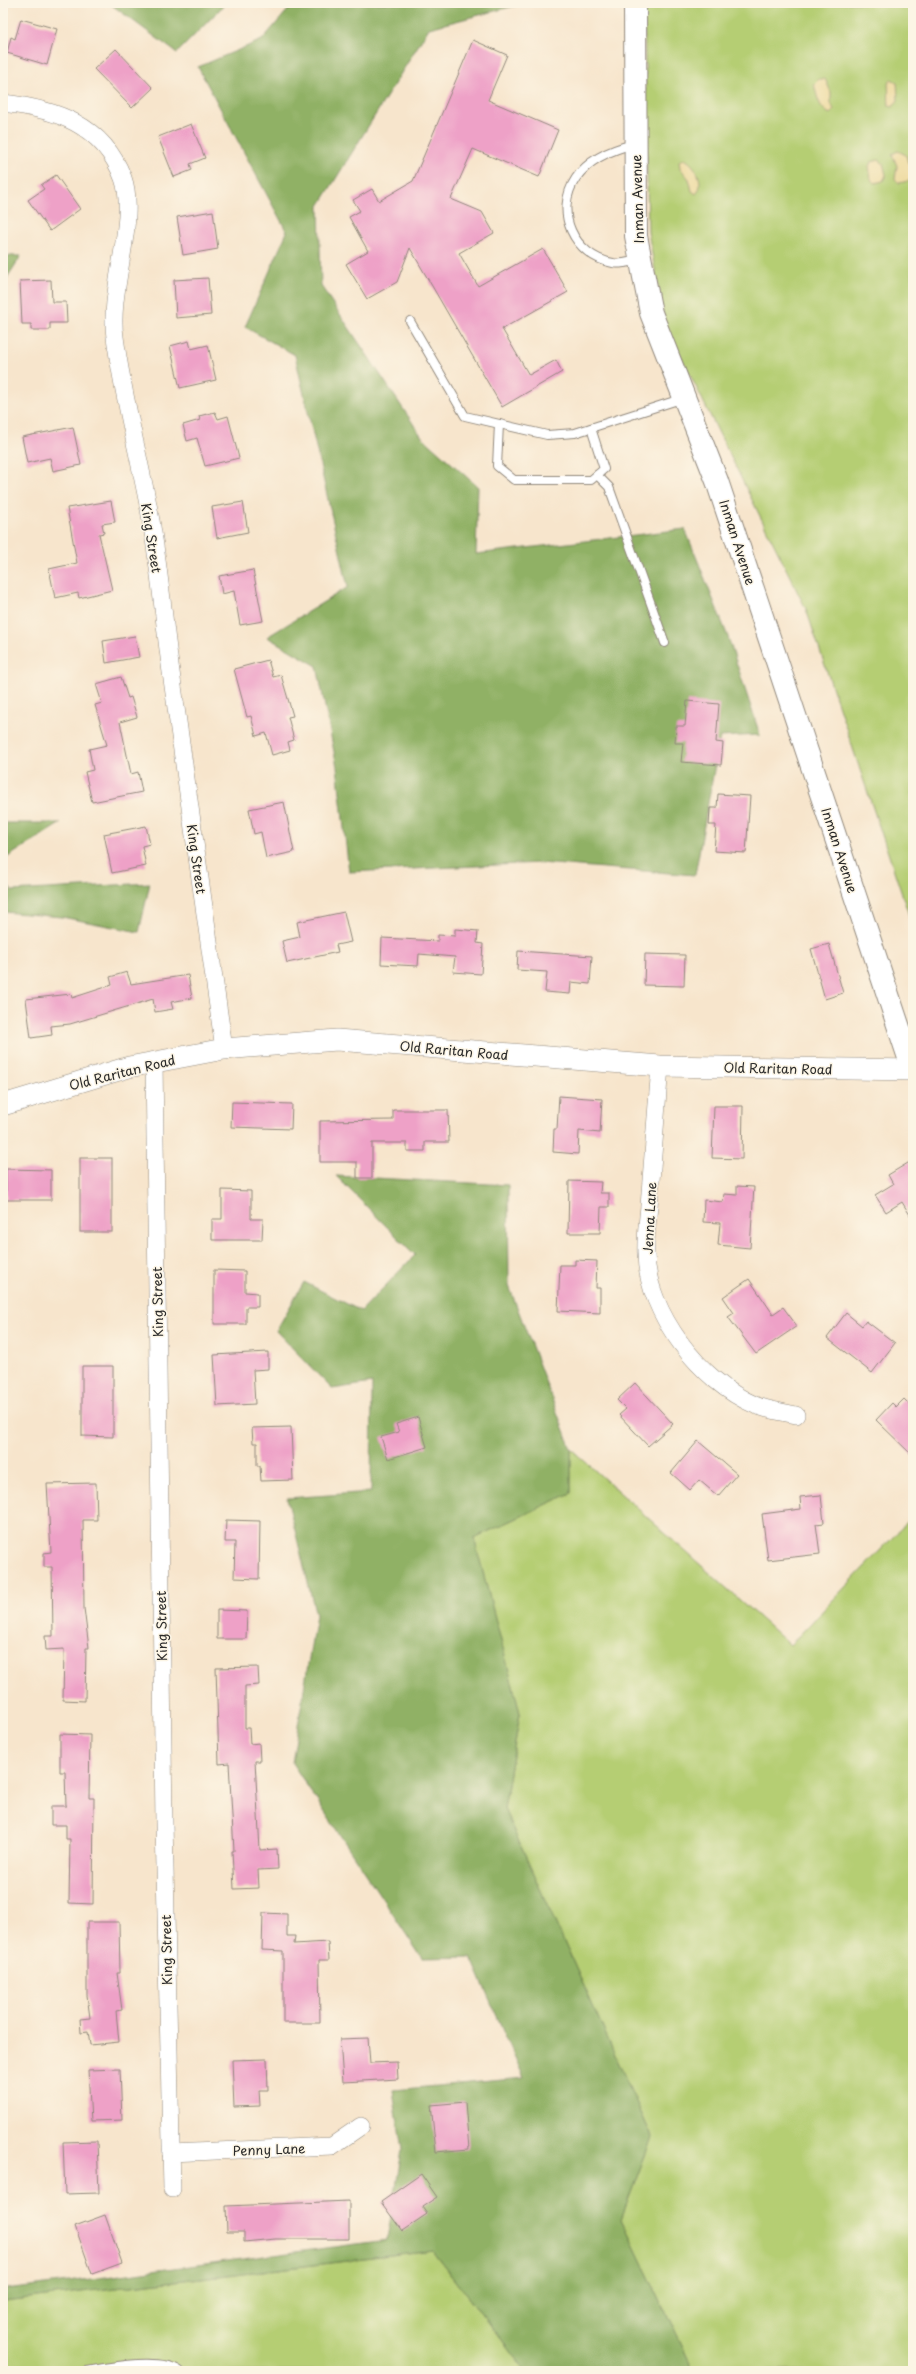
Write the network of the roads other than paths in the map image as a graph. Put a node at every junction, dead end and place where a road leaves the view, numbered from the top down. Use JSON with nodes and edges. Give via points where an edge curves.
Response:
{"nodes":[{"id":1,"x":635,"y":3,"type":"edge"},
{"id":2,"x":3,"y":103,"type":"edge"},
{"id":3,"x":636,"y":144,"type":"junction"},
{"id":4,"x":641,"y":260,"type":"junction"},
{"id":5,"x":410,"y":321,"type":"dead end"},
{"id":6,"x":685,"y":398,"type":"junction"},
{"id":7,"x":499,"y":424,"type":"junction"},
{"id":8,"x":591,"y":428,"type":"junction"},
{"id":9,"x":597,"y":475,"type":"junction"},
{"id":10,"x":665,"y":643,"type":"dead end"},
{"id":11,"x":224,"y":1048,"type":"junction"},
{"id":12,"x":154,"y":1062,"type":"junction"},
{"id":13,"x":660,"y":1066,"type":"junction"},
{"id":14,"x":913,"y":1070,"type":"edge"},
{"id":15,"x":3,"y":1105,"type":"edge"},
{"id":16,"x":796,"y":1415,"type":"dead end"},
{"id":17,"x":361,"y":2126,"type":"dead end"},
{"id":18,"x":171,"y":2153,"type":"junction"},
{"id":19,"x":172,"y":2189,"type":"dead end"},
{"id":20,"x":87,"y":2371,"type":"edge"},
{"id":21,"x":180,"y":2371,"type":"edge"}],
"edges":[{"from":1,"to":3,"type":"main road","name":"Inman Avenue"},
{"from":2,"to":11,"type":"street","name":"King Street","via":[[38,107],[86,128],[109,154],[124,180],[126,218],[112,319],[121,381],[150,516]]},
{"from":3,"to":4,"type":"main road","name":"Inman Avenue","via":[[636,236]]},
{"from":3,"to":4,"type":"lane","via":[[613,149],[589,165],[576,178],[567,206],[568,226],[575,241],[593,256],[614,264]]},
{"from":4,"to":6,"type":"main road","name":"Inman Avenue","via":[[652,313]]},
{"from":5,"to":7,"type":"lane","via":[[465,416]]},
{"from":6,"to":8,"type":"lane"},
{"from":6,"to":14,"type":"main road","name":"Inman Avenue","via":[[717,481]]},
{"from":7,"to":8,"type":"lane","via":[[547,435],[576,433]]},
{"from":7,"to":9,"type":"lane","via":[[497,466],[514,480],[591,480]]},
{"from":8,"to":9,"type":"lane","via":[[604,469]]},
{"from":9,"to":10,"type":"lane","via":[[609,487]]},
{"from":11,"to":12,"type":"street","name":"Old Raritan Road"},
{"from":11,"to":13,"type":"street","name":"Old Raritan Road","via":[[338,1040]]},
{"from":12,"to":15,"type":"street","name":"Old Raritan Road","via":[[129,1067]]},
{"from":12,"to":18,"type":"street","name":"King Street"},
{"from":13,"to":14,"type":"street","name":"Old Raritan Road"},
{"from":13,"to":16,"type":"street","name":"Jenna Lane","via":[[646,1254],[652,1286],[659,1305],[683,1346],[721,1385],[756,1405]]},
{"from":17,"to":18,"type":"street","name":"Penny Lane","via":[[332,2146]]},
{"from":18,"to":19,"type":"street","name":"King Street"},
{"from":20,"to":21,"type":"lane","via":[[128,2364],[173,2367]]}]}
